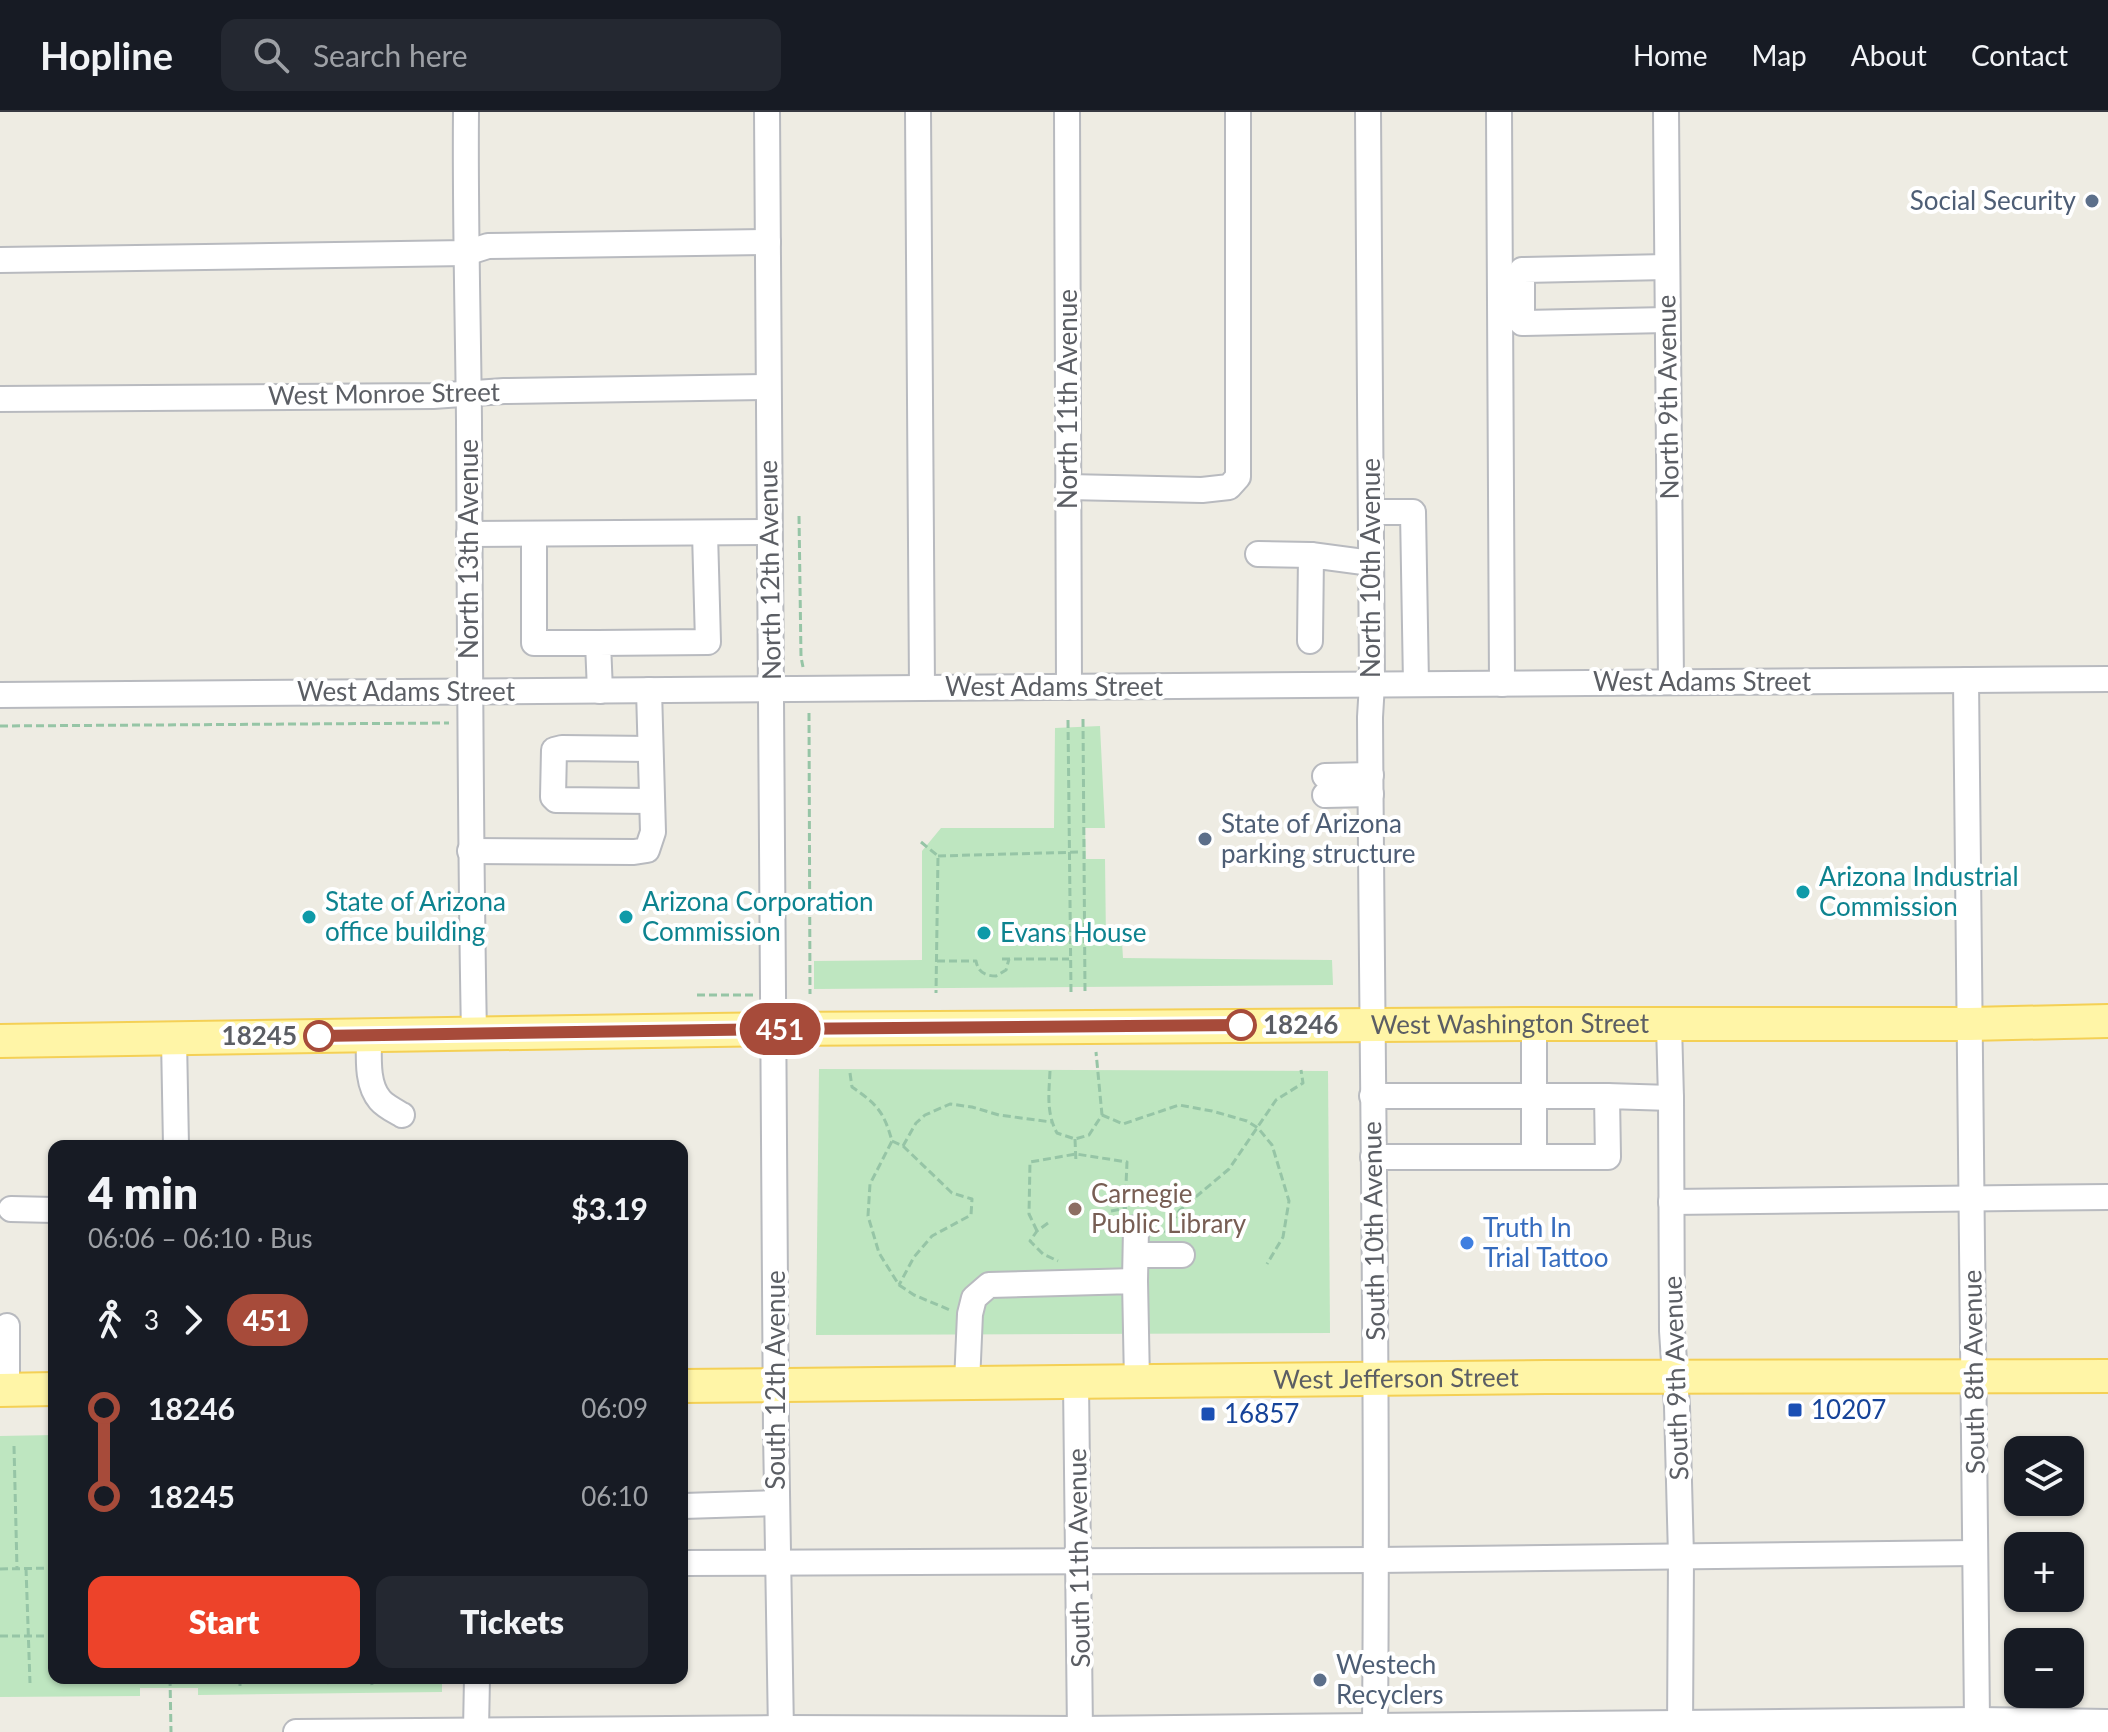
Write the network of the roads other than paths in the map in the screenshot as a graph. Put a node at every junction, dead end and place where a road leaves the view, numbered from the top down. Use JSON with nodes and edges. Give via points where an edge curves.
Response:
{"nodes":[{"id":1,"x":466,"y":112,"type":"edge"},
{"id":2,"x":767,"y":112,"type":"edge"},
{"id":3,"x":918,"y":112,"type":"edge"},
{"id":4,"x":1067,"y":112,"type":"edge"},
{"id":5,"x":1238,"y":112,"type":"edge"},
{"id":6,"x":1368,"y":112,"type":"edge"},
{"id":7,"x":1499,"y":112,"type":"edge"},
{"id":8,"x":1666,"y":112,"type":"edge"},
{"id":9,"x":768,"y":242,"type":"junction"},
{"id":10,"x":466,"y":253,"type":"junction"},
{"id":11,"x":0,"y":260,"type":"edge"},
{"id":12,"x":1667,"y":267,"type":"junction"},
{"id":13,"x":1667,"y":320,"type":"junction"},
{"id":14,"x":768,"y":387,"type":"junction"},
{"id":15,"x":468,"y":394,"type":"junction"},
{"id":16,"x":0,"y":399,"type":"edge"},
{"id":17,"x":1068,"y":487,"type":"junction"},
{"id":18,"x":1371,"y":512,"type":"junction"},
{"id":19,"x":769,"y":532,"type":"junction"},
{"id":20,"x":705,"y":533,"type":"junction"},
{"id":21,"x":469,"y":534,"type":"junction"},
{"id":22,"x":534,"y":534,"type":"junction"},
{"id":23,"x":1258,"y":554,"type":"dead end"},
{"id":24,"x":1311,"y":555,"type":"junction"},
{"id":25,"x":1371,"y":563,"type":"junction"},
{"id":26,"x":1310,"y":641,"type":"dead end"},
{"id":27,"x":598,"y":643,"type":"junction"},
{"id":28,"x":2108,"y":679,"type":"edge"},
{"id":29,"x":1966,"y":680,"type":"junction"},
{"id":30,"x":1671,"y":682,"type":"junction"},
{"id":31,"x":1372,"y":684,"type":"junction"},
{"id":32,"x":1416,"y":684,"type":"junction"},
{"id":33,"x":1502,"y":684,"type":"junction"},
{"id":34,"x":1069,"y":687,"type":"junction"},
{"id":35,"x":922,"y":688,"type":"junction"},
{"id":36,"x":772,"y":689,"type":"junction"},
{"id":37,"x":649,"y":690,"type":"junction"},
{"id":38,"x":600,"y":691,"type":"junction"},
{"id":39,"x":470,"y":692,"type":"junction"},
{"id":40,"x":0,"y":695,"type":"edge"},
{"id":41,"x":650,"y":749,"type":"junction"},
{"id":42,"x":1325,"y":785,"type":"dead end"},
{"id":43,"x":1371,"y":785,"type":"junction"},
{"id":44,"x":652,"y":801,"type":"junction"},
{"id":45,"x":470,"y":851,"type":"junction"},
{"id":46,"x":2108,"y":1021,"type":"edge"},
{"id":47,"x":1534,"y":1024,"type":"junction"},
{"id":48,"x":1969,"y":1024,"type":"junction"},
{"id":49,"x":1372,"y":1025,"type":"junction"},
{"id":50,"x":1669,"y":1025,"type":"junction"},
{"id":51,"x":774,"y":1029,"type":"junction"},
{"id":52,"x":474,"y":1034,"type":"junction"},
{"id":53,"x":369,"y":1035,"type":"junction"},
{"id":54,"x":174,"y":1039,"type":"junction"},
{"id":55,"x":0,"y":1041,"type":"edge"},
{"id":56,"x":1372,"y":1096,"type":"junction"},
{"id":57,"x":1534,"y":1096,"type":"junction"},
{"id":58,"x":1607,"y":1096,"type":"junction"},
{"id":59,"x":1671,"y":1098,"type":"junction"},
{"id":60,"x":402,"y":1115,"type":"dead end"},
{"id":61,"x":176,"y":1140,"type":"edge"},
{"id":62,"x":1373,"y":1157,"type":"junction"},
{"id":63,"x":1534,"y":1157,"type":"junction"},
{"id":64,"x":2108,"y":1197,"type":"edge"},
{"id":65,"x":1972,"y":1199,"type":"junction"},
{"id":66,"x":1671,"y":1202,"type":"junction"},
{"id":67,"x":11,"y":1209,"type":"dead end"},
{"id":68,"x":48,"y":1210,"type":"edge"},
{"id":69,"x":1131,"y":1216,"type":"road end"},
{"id":70,"x":1136,"y":1255,"type":"junction"},
{"id":71,"x":1182,"y":1255,"type":"dead end"},
{"id":72,"x":1135,"y":1281,"type":"junction"},
{"id":73,"x":7,"y":1326,"type":"dead end"},
{"id":74,"x":1974,"y":1376,"type":"junction"},
{"id":75,"x":2108,"y":1376,"type":"edge"},
{"id":76,"x":1675,"y":1377,"type":"junction"},
{"id":77,"x":1376,"y":1380,"type":"junction"},
{"id":78,"x":1137,"y":1382,"type":"junction"},
{"id":79,"x":967,"y":1383,"type":"junction"},
{"id":80,"x":1076,"y":1383,"type":"junction"},
{"id":81,"x":776,"y":1384,"type":"junction"},
{"id":82,"x":688,"y":1386,"type":"edge"},
{"id":83,"x":48,"y":1389,"type":"edge"},
{"id":84,"x":4,"y":1390,"type":"edge"},
{"id":85,"x":777,"y":1503,"type":"junction"},
{"id":86,"x":688,"y":1506,"type":"edge"},
{"id":87,"x":1975,"y":1553,"type":"junction"},
{"id":88,"x":1681,"y":1556,"type":"junction"},
{"id":89,"x":1377,"y":1560,"type":"junction"},
{"id":90,"x":1078,"y":1562,"type":"junction"},
{"id":91,"x":688,"y":1563,"type":"edge"},
{"id":92,"x":778,"y":1563,"type":"junction"},
{"id":93,"x":477,"y":1684,"type":"edge"},
{"id":94,"x":2108,"y":1722,"type":"edge"},
{"id":95,"x":1988,"y":1724,"type":"edge"},
{"id":96,"x":1375,"y":1725,"type":"junction"},
{"id":97,"x":1680,"y":1727,"type":"edge"},
{"id":98,"x":2072,"y":1727,"type":"edge"},
{"id":99,"x":1338,"y":1729,"type":"edge"},
{"id":100,"x":1404,"y":1729,"type":"edge"},
{"id":101,"x":476,"y":1730,"type":"junction"},
{"id":102,"x":781,"y":1730,"type":"edge"},
{"id":103,"x":1080,"y":1731,"type":"edge"},
{"id":104,"x":296,"y":1732,"type":"edge"}],
"edges":[{"from":1,"to":10,"type":"street","name":"North 13th Avenue"},
{"from":2,"to":9,"type":"street","name":"North 12th Avenue"},
{"from":3,"to":35,"type":"street"},
{"from":4,"to":17,"type":"street","name":"North 11th Avenue"},
{"from":5,"to":17,"type":"street","via":[[1238,477],[1229,487],[1202,490]]},
{"from":6,"to":18,"type":"street","name":"North 10th Avenue"},
{"from":7,"to":33,"type":"street"},
{"from":8,"to":12,"type":"street","name":"North 9th Avenue"},
{"from":9,"to":10,"type":"street","via":[[488,246]]},
{"from":9,"to":14,"type":"street","name":"North 12th Avenue"},
{"from":10,"to":11,"type":"street"},
{"from":10,"to":15,"type":"street","name":"North 13th Avenue"},
{"from":12,"to":13,"type":"street","name":"North 9th Avenue"},
{"from":12,"to":13,"type":"street","via":[[1522,270],[1522,323]]},
{"from":13,"to":30,"type":"street","name":"North 9th Avenue"},
{"from":14,"to":15,"type":"street","name":"West Monroe Street"},
{"from":14,"to":19,"type":"street","name":"North 12th Avenue"},
{"from":15,"to":16,"type":"street","name":"West Monroe Street"},
{"from":15,"to":21,"type":"street","name":"North 13th Avenue"},
{"from":17,"to":34,"type":"street","name":"North 11th Avenue"},
{"from":18,"to":25,"type":"street","name":"North 10th Avenue"},
{"from":18,"to":32,"type":"street","via":[[1413,512]]},
{"from":19,"to":20,"type":"street"},
{"from":19,"to":36,"type":"street","name":"North 12th Avenue"},
{"from":20,"to":22,"type":"street"},
{"from":20,"to":27,"type":"street","via":[[708,642]]},
{"from":21,"to":22,"type":"street"},
{"from":21,"to":39,"type":"street","name":"North 13th Avenue"},
{"from":22,"to":27,"type":"street","via":[[534,643]]},
{"from":23,"to":24,"type":"street"},
{"from":24,"to":25,"type":"street"},
{"from":24,"to":26,"type":"street"},
{"from":25,"to":31,"type":"street","name":"North 10th Avenue"},
{"from":27,"to":38,"type":"street"},
{"from":28,"to":29,"type":"street","name":"West Adams Street"},
{"from":29,"to":30,"type":"street","name":"West Adams Street"},
{"from":29,"to":48,"type":"street","name":"South 8th Avenue"},
{"from":30,"to":33,"type":"street","name":"West Adams Street"},
{"from":31,"to":32,"type":"street","name":"West Adams Street"},
{"from":31,"to":34,"type":"street","name":"West Adams Street"},
{"from":31,"to":43,"type":"street","name":"North 10th Avenue"},
{"from":32,"to":33,"type":"street","name":"West Adams Street"},
{"from":34,"to":35,"type":"street","name":"West Adams Street"},
{"from":35,"to":36,"type":"street","name":"West Adams Street"},
{"from":36,"to":37,"type":"street","name":"West Adams Street"},
{"from":36,"to":51,"type":"street","name":"North 12th Avenue"},
{"from":37,"to":38,"type":"street","name":"West Adams Street"},
{"from":37,"to":41,"type":"street"},
{"from":38,"to":39,"type":"street","name":"West Adams Street"},
{"from":39,"to":40,"type":"street","name":"West Adams Street"},
{"from":39,"to":45,"type":"street","name":"North 13th Avenue"},
{"from":41,"to":44,"type":"street"},
{"from":41,"to":44,"type":"street","via":[[554,750],[553,797]]},
{"from":42,"to":43,"type":"street"},
{"from":43,"to":49,"type":"street","name":"North 10th Avenue"},
{"from":44,"to":45,"type":"street","via":[[653,832],[647,850]]},
{"from":45,"to":52,"type":"street","name":"North 13th Avenue"},
{"from":46,"to":48,"type":"main road","name":"West Washington Street"},
{"from":47,"to":49,"type":"main road","name":"West Washington Street"},
{"from":47,"to":50,"type":"main road","name":"West Washington Street"},
{"from":47,"to":57,"type":"street"},
{"from":48,"to":50,"type":"main road","name":"West Washington Street"},
{"from":48,"to":65,"type":"street","name":"South 8th Avenue"},
{"from":49,"to":51,"type":"main road","name":"West Washington Street"},
{"from":49,"to":56,"type":"street","name":"South 10th Avenue"},
{"from":50,"to":59,"type":"street","name":"South 9th Avenue"},
{"from":51,"to":52,"type":"main road","name":"West Washington Street"},
{"from":51,"to":81,"type":"street","name":"South 12th Avenue"},
{"from":52,"to":53,"type":"main road","name":"West Washington Street"},
{"from":53,"to":54,"type":"main road","name":"West Washington Street"},
{"from":53,"to":60,"type":"street","via":[[373,1088],[380,1102]]},
{"from":54,"to":55,"type":"main road","name":"West Washington Street"},
{"from":54,"to":61,"type":"street"},
{"from":56,"to":57,"type":"street"},
{"from":56,"to":62,"type":"street","name":"South 10th Avenue"},
{"from":57,"to":58,"type":"street"},
{"from":57,"to":63,"type":"street"},
{"from":58,"to":59,"type":"street"},
{"from":58,"to":63,"type":"street","via":[[1608,1157]]},
{"from":59,"to":66,"type":"street","name":"South 9th Avenue"},
{"from":62,"to":63,"type":"street"},
{"from":62,"to":77,"type":"street","name":"South 10th Avenue"},
{"from":64,"to":65,"type":"street"},
{"from":65,"to":66,"type":"street"},
{"from":65,"to":74,"type":"street","name":"South 8th Avenue"},
{"from":66,"to":76,"type":"street","name":"South 9th Avenue"},
{"from":67,"to":68,"type":"street"},
{"from":69,"to":70,"type":"street"},
{"from":70,"to":71,"type":"street"},
{"from":70,"to":72,"type":"street"},
{"from":72,"to":78,"type":"street"},
{"from":72,"to":79,"type":"street","via":[[989,1285],[974,1298],[970,1314]]},
{"from":73,"to":84,"type":"street"},
{"from":74,"to":75,"type":"main road","name":"West Jefferson Street"},
{"from":74,"to":76,"type":"main road","name":"West Jefferson Street"},
{"from":74,"to":87,"type":"street","name":"South 8th Avenue"},
{"from":76,"to":77,"type":"main road","name":"West Jefferson Street"},
{"from":76,"to":88,"type":"street","name":"South 9th Avenue"},
{"from":77,"to":78,"type":"main road","name":"West Jefferson Street"},
{"from":77,"to":89,"type":"street","name":"South 10th Avenue"},
{"from":78,"to":80,"type":"main road","name":"West Jefferson Street"},
{"from":79,"to":80,"type":"main road","name":"West Jefferson Street"},
{"from":79,"to":81,"type":"main road","name":"West Jefferson Street"},
{"from":80,"to":90,"type":"street","name":"South 11th Avenue"},
{"from":81,"to":82,"type":"main road","name":"West Jefferson Street"},
{"from":81,"to":85,"type":"street","name":"South 12th Avenue"},
{"from":83,"to":84,"type":"main road"},
{"from":85,"to":86,"type":"street"},
{"from":85,"to":92,"type":"street","name":"South 12th Avenue"},
{"from":87,"to":88,"type":"street"},
{"from":87,"to":95,"type":"street","name":"South 8th Avenue"},
{"from":88,"to":89,"type":"street"},
{"from":88,"to":97,"type":"street","name":"South 9th Avenue"},
{"from":89,"to":90,"type":"street"},
{"from":89,"to":96,"type":"street","name":"South 10th Avenue"},
{"from":90,"to":92,"type":"street"},
{"from":90,"to":103,"type":"street","name":"South 11th Avenue"},
{"from":91,"to":92,"type":"street"},
{"from":92,"to":102,"type":"street","name":"South 12th Avenue"},
{"from":93,"to":101,"type":"street"},
{"from":94,"to":98,"type":"street"},
{"from":95,"to":97,"type":"street"},
{"from":95,"to":98,"type":"street"},
{"from":96,"to":99,"type":"street"},
{"from":96,"to":100,"type":"street"},
{"from":97,"to":100,"type":"street"},
{"from":99,"to":103,"type":"street"},
{"from":101,"to":102,"type":"street"},
{"from":101,"to":104,"type":"street"},
{"from":102,"to":103,"type":"street"}]}
